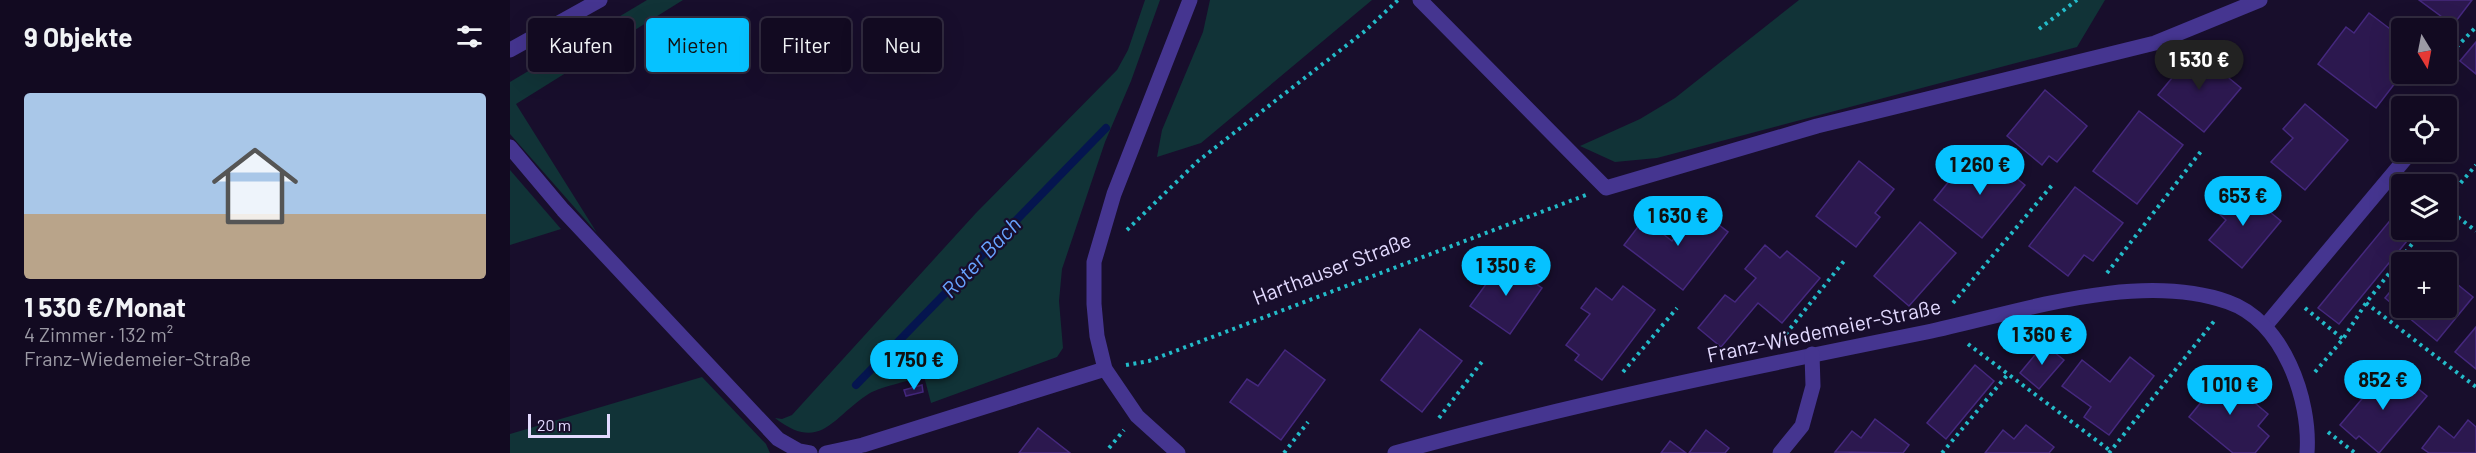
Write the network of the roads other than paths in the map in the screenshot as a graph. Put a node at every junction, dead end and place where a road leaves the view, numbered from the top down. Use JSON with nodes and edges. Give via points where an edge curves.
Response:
{"nodes":[{"id":1,"x":600,"y":0,"type":"edge"},
{"id":2,"x":1190,"y":0,"type":"edge"},
{"id":3,"x":1420,"y":0,"type":"edge"},
{"id":4,"x":2260,"y":0,"type":"edge"},
{"id":5,"x":510,"y":50,"type":"edge"},
{"id":6,"x":510,"y":147,"type":"edge"},
{"id":7,"x":2403,"y":162,"type":"edge"},
{"id":8,"x":2266,"y":325,"type":"junction"},
{"id":9,"x":1812,"y":354,"type":"junction"},
{"id":10,"x":1105,"y":369,"type":"junction"},
{"id":11,"x":810,"y":453,"type":"edge"},
{"id":12,"x":826,"y":453,"type":"edge"},
{"id":13,"x":1178,"y":453,"type":"edge"},
{"id":14,"x":1395,"y":453,"type":"edge"},
{"id":15,"x":1780,"y":453,"type":"edge"},
{"id":16,"x":2307,"y":453,"type":"edge"}],
"edges":[{"from":1,"to":5,"type":"street"},
{"from":2,"to":10,"type":"street","via":[[1114,194],[1094,262],[1096,325]]},
{"from":3,"to":4,"type":"street","via":[[1605,188],[1817,126],[2155,43]]},
{"from":6,"to":11,"type":"street","via":[[563,210],[778,439]]},
{"from":7,"to":8,"type":"street"},
{"from":8,"to":9,"type":"street","name":"Franz-Wiedemeier-Straße","via":[[2229,302],[2170,290],[2090,296]]},
{"from":8,"to":16,"type":"street","name":"Franz-Wiedemeier-Straße","via":[[2300,390]]},
{"from":9,"to":14,"type":"street","name":"Franz-Wiedemeier-Straße"},
{"from":9,"to":15,"type":"street","via":[[1813,386],[1802,426]]},
{"from":10,"to":12,"type":"street","via":[[863,446]]},
{"from":10,"to":13,"type":"street","via":[[1137,416]]}]}
